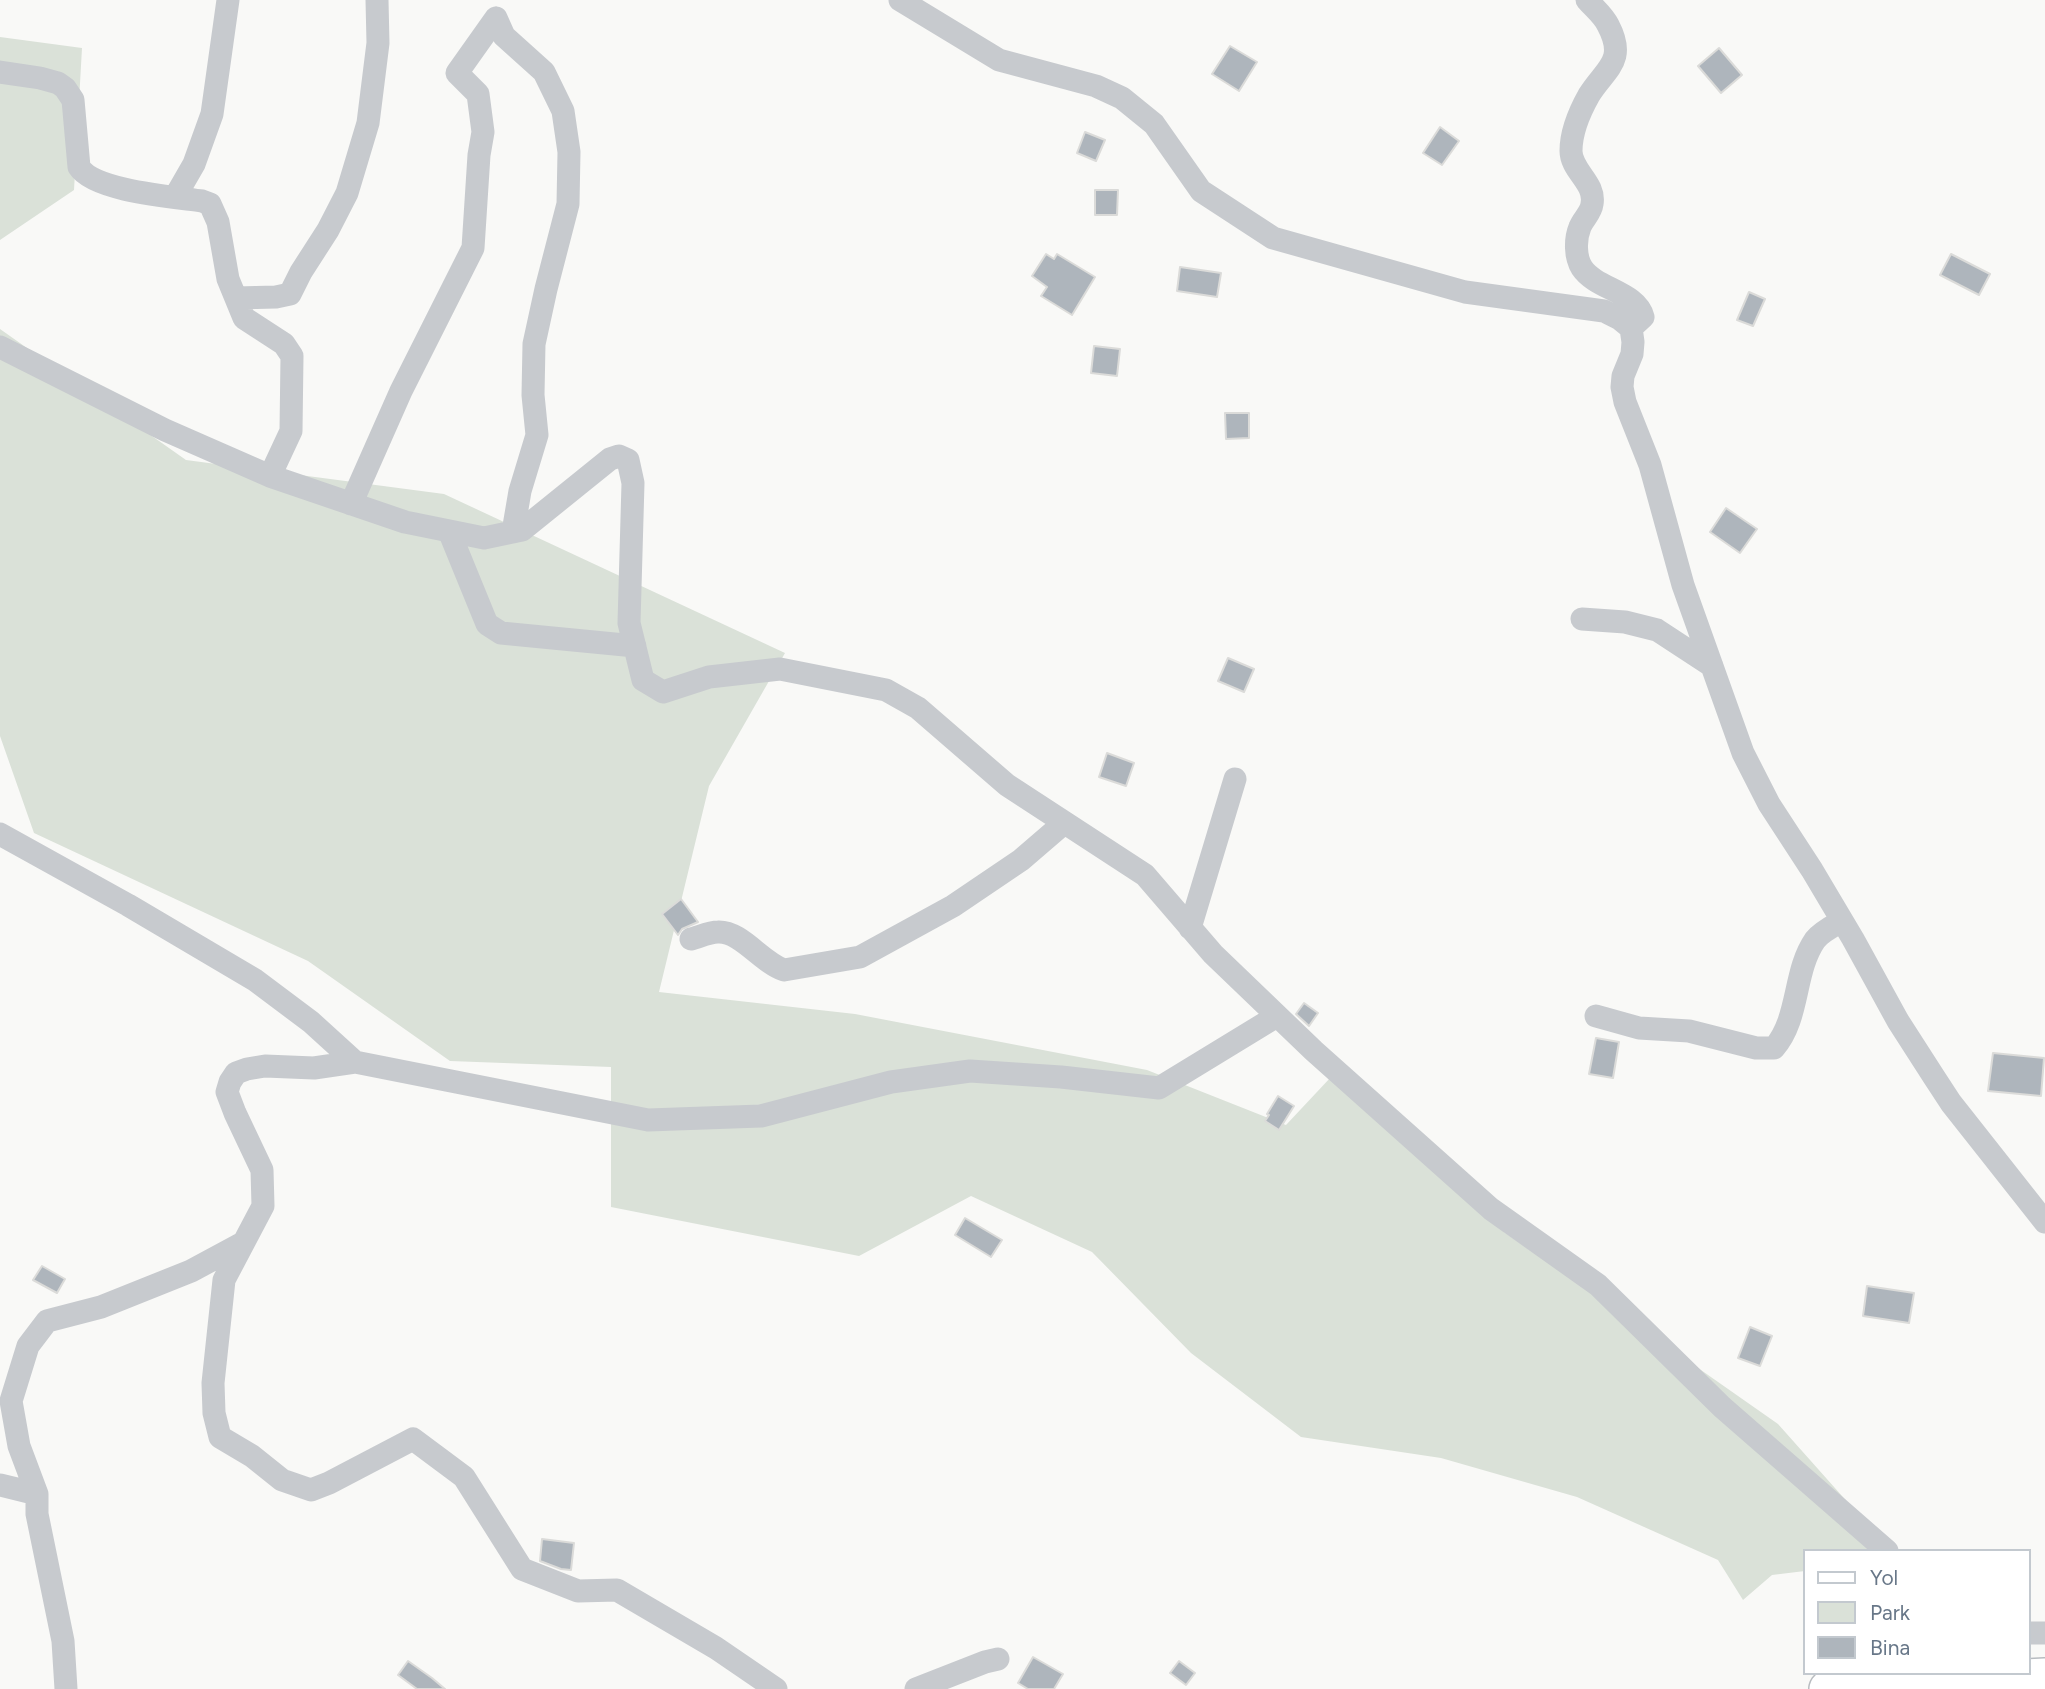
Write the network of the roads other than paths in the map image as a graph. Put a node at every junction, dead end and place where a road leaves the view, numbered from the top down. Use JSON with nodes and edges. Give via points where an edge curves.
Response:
{"nodes":[{"id":1,"x":228,"y":0,"type":"edge"},
{"id":2,"x":377,"y":0,"type":"edge"},
{"id":3,"x":900,"y":0,"type":"edge"},
{"id":4,"x":1587,"y":0,"type":"edge"},
{"id":5,"x":0,"y":72,"type":"edge"},
{"id":6,"x":175,"y":197,"type":"junction"},
{"id":7,"x":236,"y":298,"type":"junction"},
{"id":8,"x":1631,"y":328,"type":"junction"},
{"id":9,"x":0,"y":347,"type":"edge"},
{"id":10,"x":270,"y":476,"type":"junction"},
{"id":11,"x":351,"y":504,"type":"junction"},
{"id":12,"x":449,"y":531,"type":"junction"},
{"id":13,"x":513,"y":532,"type":"junction"},
{"id":14,"x":1582,"y":620,"type":"dead end"},
{"id":15,"x":635,"y":646,"type":"junction"},
{"id":16,"x":1712,"y":666,"type":"junction"},
{"id":17,"x":1236,"y":779,"type":"dead end"},
{"id":18,"x":1064,"y":823,"type":"junction"},
{"id":19,"x":0,"y":835,"type":"edge"},
{"id":20,"x":1842,"y":921,"type":"junction"},
{"id":21,"x":1190,"y":928,"type":"junction"},
{"id":22,"x":691,"y":939,"type":"dead end"},
{"id":23,"x":1277,"y":1016,"type":"junction"},
{"id":24,"x":1596,"y":1016,"type":"dead end"},
{"id":25,"x":355,"y":1062,"type":"junction"},
{"id":26,"x":2045,"y":1222,"type":"edge"},
{"id":27,"x":243,"y":1243,"type":"junction"},
{"id":28,"x":0,"y":1485,"type":"edge"},
{"id":29,"x":37,"y":1494,"type":"junction"},
{"id":30,"x":1885,"y":1549,"type":"edge"},
{"id":31,"x":998,"y":1659,"type":"dead end"},
{"id":32,"x":2045,"y":1677,"type":"edge"},
{"id":33,"x":1923,"y":1686,"type":"edge"},
{"id":34,"x":66,"y":1689,"type":"edge"},
{"id":35,"x":776,"y":1689,"type":"edge"},
{"id":36,"x":916,"y":1689,"type":"edge"},
{"id":37,"x":1828,"y":1689,"type":"edge"}],
"edges":[{"from":1,"to":6,"type":"street","via":[[212,114],[194,164]]},
{"from":2,"to":7,"type":"street","via":[[378,43],[368,122],[347,193],[290,295]]},
{"from":3,"to":8,"type":"street","via":[[999,60],[1096,86],[1122,98],[1154,124],[1201,191],[1273,238],[1465,292],[1604,311]]},
{"from":4,"to":8,"type":"street","via":[[1608,25],[1616,52],[1610,69],[1583,107],[1572,146],[1571,155],[1592,190],[1593,203],[1576,238],[1577,253],[1589,276],[1624,296],[1642,313]]},
{"from":5,"to":6,"type":"street","via":[[40,78],[65,88],[73,100],[82,172],[141,193]]},
{"from":6,"to":7,"type":"street","via":[[210,204]]},
{"from":7,"to":10,"type":"street","via":[[244,318],[284,344],[292,356],[291,431]]},
{"from":8,"to":16,"type":"street","via":[[1632,354],[1622,387],[1625,402],[1650,465],[1683,585]]},
{"from":9,"to":10,"type":"street","via":[[165,430]]},
{"from":10,"to":11,"type":"street"},
{"from":11,"to":12,"type":"street","via":[[405,523]]},
{"from":11,"to":13,"type":"street","via":[[473,248],[483,132],[478,94],[457,73],[496,18],[504,36],[544,72],[563,111],[569,152],[568,204],[534,344],[537,435]]},
{"from":12,"to":13,"type":"street","via":[[484,538]]},
{"from":12,"to":15,"type":"street","via":[[487,624],[501,633]]},
{"from":13,"to":15,"type":"street","via":[[522,530],[610,459],[628,460],[633,484],[629,623]]},
{"from":14,"to":16,"type":"street","via":[[1625,622],[1657,630]]},
{"from":15,"to":18,"type":"street","via":[[643,680],[663,692],[709,677],[780,669],[886,690],[918,708],[1007,785]]},
{"from":16,"to":20,"type":"street","via":[[1755,779]]},
{"from":17,"to":21,"type":"street"},
{"from":18,"to":21,"type":"street","via":[[1145,875]]},
{"from":18,"to":22,"type":"street","via":[[1021,860],[953,906],[860,957],[783,970],[731,934],[717,932]]},
{"from":19,"to":25,"type":"street","via":[[255,980]]},
{"from":20,"to":24,"type":"street","via":[[1816,938],[1791,1016],[1774,1048],[1756,1048],[1689,1031],[1639,1028]]},
{"from":20,"to":26,"type":"street","via":[[1951,1103]]},
{"from":21,"to":23,"type":"street"},
{"from":23,"to":25,"type":"street","via":[[1159,1088],[970,1071],[891,1082],[761,1116],[648,1120]]},
{"from":23,"to":30,"type":"street","via":[[1491,1209],[1598,1285],[1722,1407]]},
{"from":25,"to":27,"type":"street","via":[[314,1068],[265,1066],[236,1073],[230,1082],[227,1092],[262,1170],[264,1187],[263,1206]]},
{"from":27,"to":29,"type":"street","via":[[191,1272],[101,1307],[47,1321],[27,1346],[11,1401],[19,1446]]},
{"from":27,"to":35,"type":"street","via":[[222,1293],[213,1384],[219,1437],[282,1480],[312,1490],[413,1439],[464,1477],[522,1569],[578,1591],[617,1590]]},
{"from":28,"to":29,"type":"street"},
{"from":29,"to":34,"type":"street","via":[[63,1641]]},
{"from":31,"to":36,"type":"street"},
{"from":32,"to":33,"type":"main road"},
{"from":33,"to":37,"type":"main road","via":[[1864,1683]]}]}
